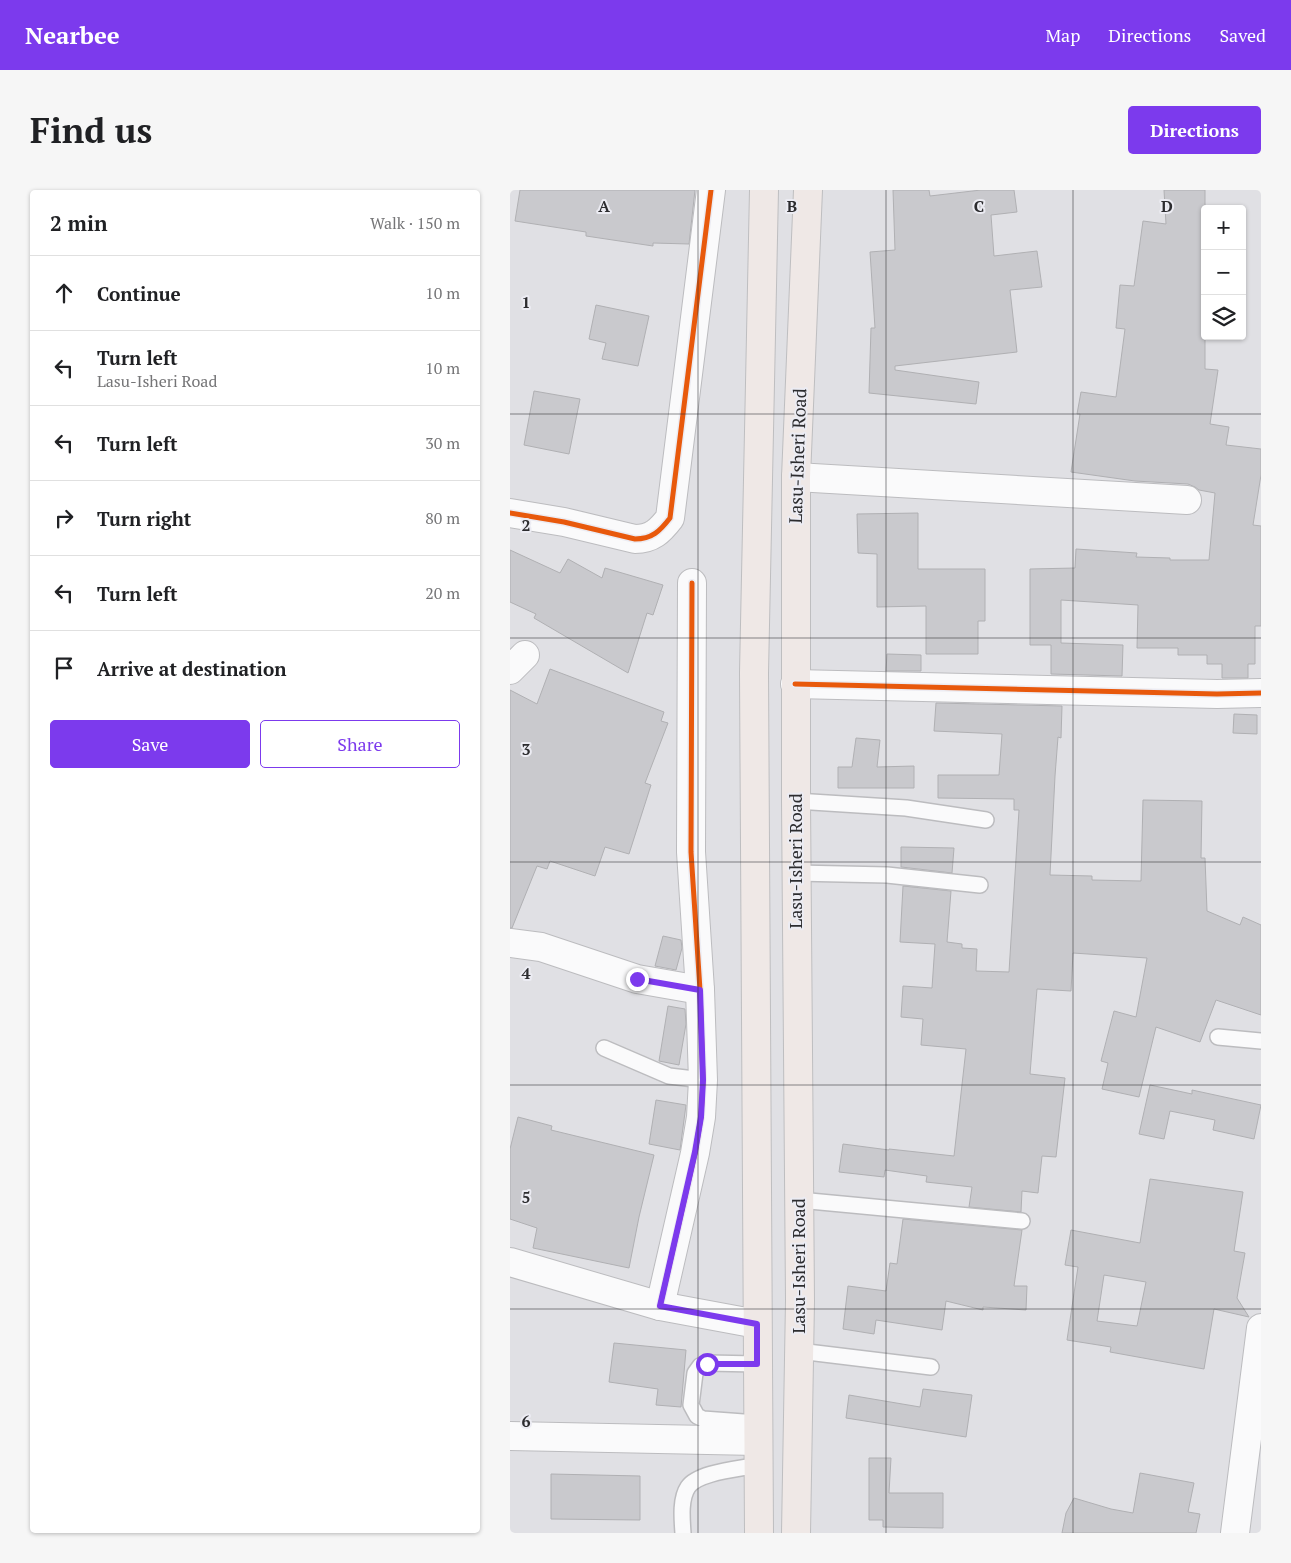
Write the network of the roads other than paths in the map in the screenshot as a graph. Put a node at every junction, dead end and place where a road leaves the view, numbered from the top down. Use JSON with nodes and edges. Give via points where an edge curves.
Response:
{"nodes":[{"id":1,"x":711,"y":190,"type":"edge"},
{"id":2,"x":764,"y":190,"type":"edge"},
{"id":3,"x":808,"y":190,"type":"edge"},
{"id":4,"x":796,"y":477,"type":"junction"},
{"id":5,"x":1187,"y":500,"type":"dead end"},
{"id":6,"x":510,"y":513,"type":"edge"},
{"id":7,"x":692,"y":583,"type":"dead end"},
{"id":8,"x":795,"y":684,"type":"junction"},
{"id":9,"x":1261,"y":693,"type":"edge"},
{"id":10,"x":796,"y":801,"type":"junction"},
{"id":11,"x":986,"y":820,"type":"dead end"},
{"id":12,"x":796,"y":873,"type":"junction"},
{"id":13,"x":980,"y":885,"type":"dead end"},
{"id":14,"x":510,"y":943,"type":"edge"},
{"id":15,"x":700,"y":990,"type":"junction"},
{"id":16,"x":1218,"y":1037,"type":"dead end"},
{"id":17,"x":1261,"y":1041,"type":"edge"},
{"id":18,"x":604,"y":1048,"type":"dead end"},
{"id":19,"x":703,"y":1080,"type":"junction"},
{"id":20,"x":799,"y":1200,"type":"junction"},
{"id":21,"x":1022,"y":1221,"type":"dead end"},
{"id":22,"x":510,"y":1262,"type":"edge"},
{"id":23,"x":660,"y":1306,"type":"junction"},
{"id":24,"x":757,"y":1324,"type":"junction"},
{"id":25,"x":1261,"y":1328,"type":"edge"},
{"id":26,"x":799,"y":1352,"type":"junction"},
{"id":27,"x":757,"y":1364,"type":"junction"},
{"id":28,"x":931,"y":1367,"type":"dead end"},
{"id":29,"x":510,"y":1436,"type":"edge"},
{"id":30,"x":757,"y":1443,"type":"junction"},
{"id":31,"x":683,"y":1533,"type":"edge"},
{"id":32,"x":759,"y":1533,"type":"edge"},
{"id":33,"x":796,"y":1533,"type":"edge"},
{"id":34,"x":1235,"y":1533,"type":"edge"}],
"edges":[{"from":1,"to":6,"type":"street","via":[[670,518],[646,539],[635,539]]},
{"from":2,"to":24,"type":"main road","via":[[754,673]]},
{"from":3,"to":4,"type":"main road","name":"Lasu-Isheri Road"},
{"from":4,"to":5,"type":"street"},
{"from":4,"to":8,"type":"main road","name":"Lasu-Isheri Road"},
{"from":7,"to":15,"type":"street","via":[[691,852]]},
{"from":8,"to":9,"type":"street"},
{"from":8,"to":10,"type":"main road","name":"Lasu-Isheri Road"},
{"from":10,"to":11,"type":"lane","via":[[906,808]]},
{"from":10,"to":12,"type":"main road","name":"Lasu-Isheri Road"},
{"from":12,"to":13,"type":"lane","via":[[887,875]]},
{"from":12,"to":20,"type":"main road","name":"Lasu-Isheri Road"},
{"from":14,"to":15,"type":"street","via":[[541,947],[637,979]]},
{"from":15,"to":19,"type":"street"},
{"from":16,"to":17,"type":"lane"},
{"from":18,"to":19,"type":"lane","via":[[669,1076]]},
{"from":19,"to":23,"type":"street","via":[[695,1152]]},
{"from":20,"to":21,"type":"lane"},
{"from":20,"to":26,"type":"main road","name":"Lasu-Isheri Road"},
{"from":22,"to":23,"type":"street"},
{"from":23,"to":24,"type":"street"},
{"from":24,"to":27,"type":"main road"},
{"from":25,"to":34,"type":"street"},
{"from":26,"to":28,"type":"lane"},
{"from":26,"to":33,"type":"main road","name":"Lasu-Isheri Road"},
{"from":27,"to":30,"type":"main road"},
{"from":27,"to":30,"type":"lane","via":[[700,1366],[695,1373],[691,1405],[697,1416]]},
{"from":29,"to":30,"type":"street"},
{"from":30,"to":31,"type":"lane","via":[[688,1487],[683,1503]]},
{"from":30,"to":32,"type":"main road"}]}
